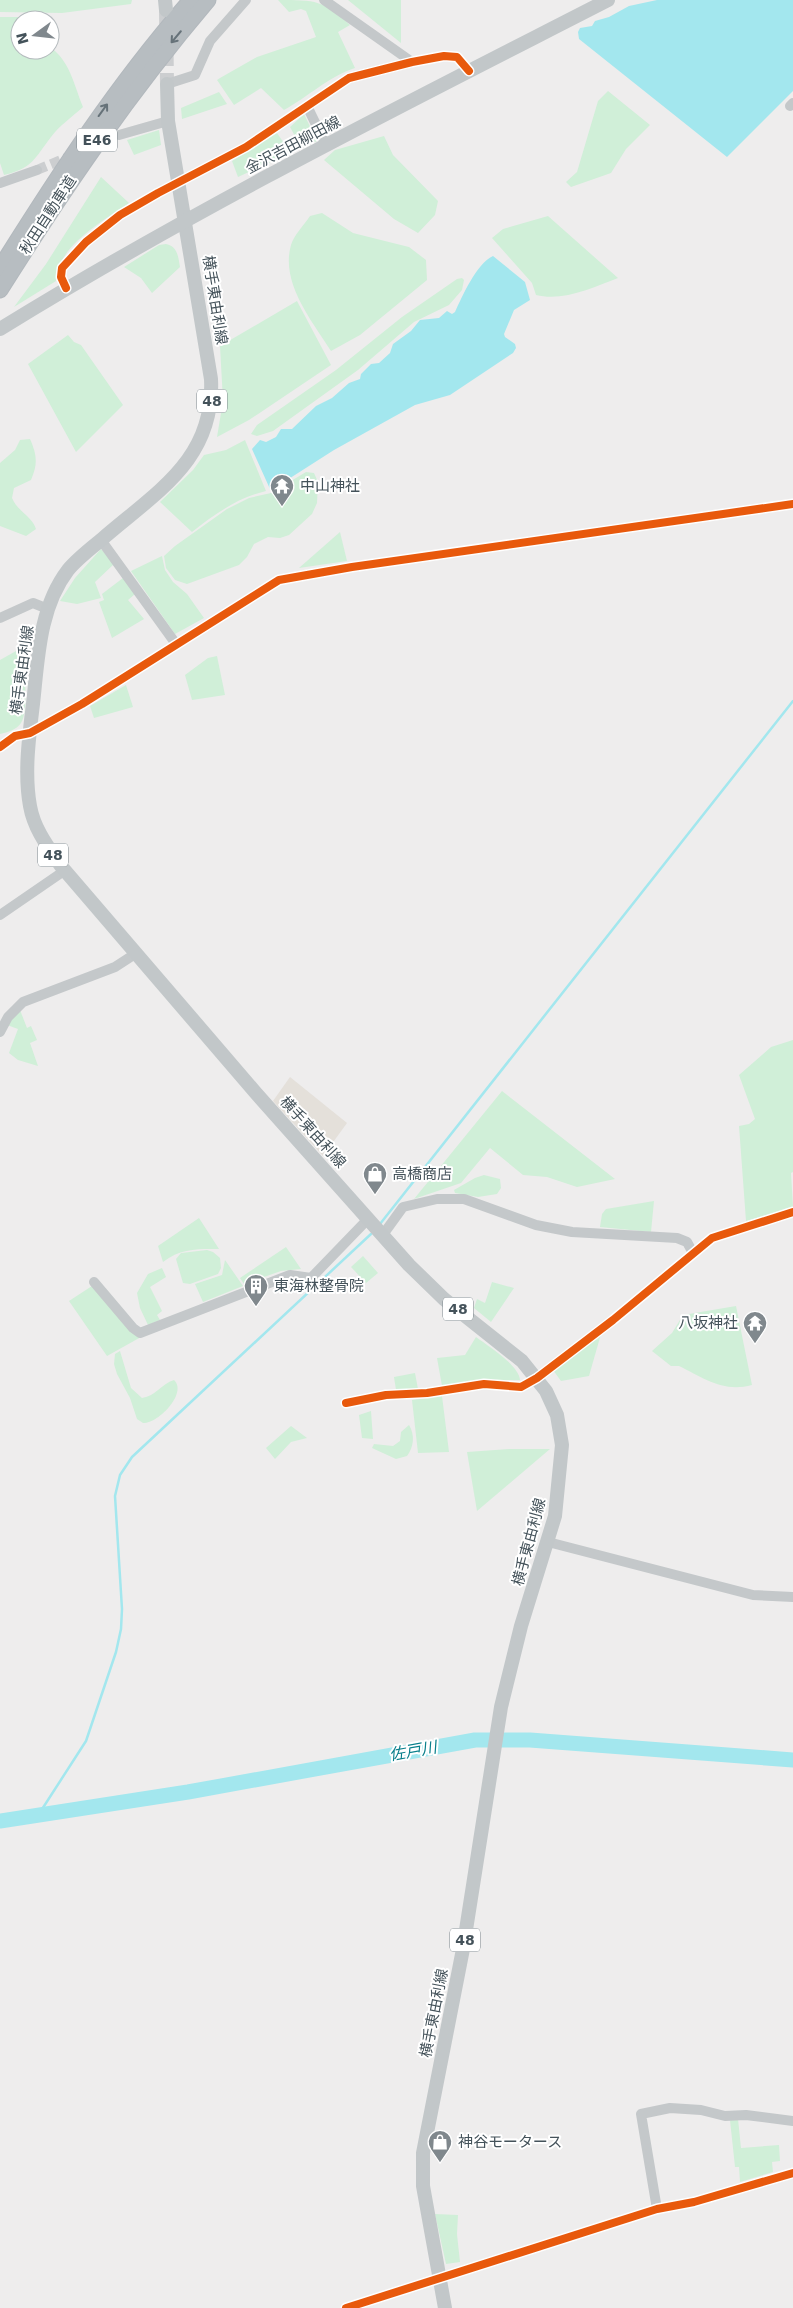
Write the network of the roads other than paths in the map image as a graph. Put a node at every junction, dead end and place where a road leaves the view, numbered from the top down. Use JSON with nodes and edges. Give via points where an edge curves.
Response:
{"nodes":[{"id":1,"x":191,"y":0,"type":"edge"},
{"id":2,"x":208,"y":0,"type":"edge"},
{"id":3,"x":246,"y":0,"type":"edge"},
{"id":4,"x":324,"y":0,"type":"edge"},
{"id":5,"x":608,"y":0,"type":"edge"},
{"id":6,"x":412,"y":62,"type":"junction"},
{"id":7,"x":469,"y":71,"type":"junction"},
{"id":8,"x":167,"y":84,"type":"joint"},
{"id":9,"x":307,"y":106,"type":"junction"},
{"id":10,"x":168,"y":121,"type":"junction"},
{"id":11,"x":119,"y":135,"type":"dead end"},
{"id":12,"x":326,"y":145,"type":"junction"},
{"id":13,"x":37,"y":170,"type":"tunnel mouth"},
{"id":14,"x":0,"y":183,"type":"edge"},
{"id":15,"x":178,"y":183,"type":"junction"},
{"id":16,"x":186,"y":221,"type":"junction"},
{"id":17,"x":0,"y":268,"type":"edge"},
{"id":18,"x":66,"y":288,"type":"junction"},
{"id":19,"x":0,"y":290,"type":"edge"},
{"id":20,"x":0,"y":329,"type":"edge"},
{"id":21,"x":793,"y":504,"type":"edge"},
{"id":22,"x":101,"y":540,"type":"junction"},
{"id":23,"x":48,"y":609,"type":"junction"},
{"id":24,"x":0,"y":618,"type":"edge"},
{"id":25,"x":176,"y":644,"type":"junction"},
{"id":26,"x":30,"y":733,"type":"junction"},
{"id":27,"x":0,"y":746,"type":"edge"},
{"id":28,"x":64,"y":871,"type":"junction"},
{"id":29,"x":0,"y":915,"type":"edge"},
{"id":30,"x":135,"y":954,"type":"junction"},
{"id":31,"x":0,"y":1032,"type":"edge"},
{"id":32,"x":793,"y":1212,"type":"edge"},
{"id":33,"x":368,"y":1219,"type":"junction"},
{"id":34,"x":382,"y":1236,"type":"junction"},
{"id":35,"x":693,"y":1253,"type":"junction"},
{"id":36,"x":94,"y":1282,"type":"dead end"},
{"id":37,"x":537,"y":1378,"type":"junction"},
{"id":38,"x":346,"y":1403,"type":"dead end"},
{"id":39,"x":548,"y":1542,"type":"junction"},
{"id":40,"x":793,"y":1597,"type":"edge"},
{"id":41,"x":793,"y":2121,"type":"edge"},
{"id":42,"x":793,"y":2173,"type":"edge"},
{"id":43,"x":657,"y":2209,"type":"junction"},
{"id":44,"x":439,"y":2277,"type":"junction"},
{"id":45,"x":346,"y":2308,"type":"edge"},
{"id":46,"x":445,"y":2308,"type":"edge"}],
"edges":[{"from":17,"to":1,"type":"highway","name":"秋田自動車道","number":"E46","one_way":true,"via":[[87,133],[148,49]]},
{"from":2,"to":19,"type":"highway","name":"秋田自動車道","number":"E46","one_way":true,"via":[[156,61],[99,138]]},
{"from":3,"to":8,"type":"street","via":[[210,41],[195,75]]},
{"from":4,"to":6,"type":"street"},
{"from":5,"to":7,"type":"main road","name":"金沢吉田柳田線"},
{"from":6,"to":7,"type":"street","via":[[457,57]]},
{"from":6,"to":9,"type":"street","via":[[349,78]]},
{"from":7,"to":12,"type":"main road","name":"金沢吉田柳田線"},
{"from":8,"to":10,"type":"main road","name":"横手東由利線","number":"48"},
{"from":9,"to":12,"type":"street"},
{"from":9,"to":15,"type":"street","via":[[246,147]]},
{"from":10,"to":11,"type":"street"},
{"from":10,"to":15,"type":"main road","name":"横手東由利線","number":"48"},
{"from":12,"to":16,"type":"main road","name":"金沢吉田柳田線"},
{"from":13,"to":14,"type":"street"},
{"from":15,"to":16,"type":"main road","name":"横手東由利線","number":"48"},
{"from":15,"to":18,"type":"street","via":[[127,211],[86,242],[62,268],[61,277]]},
{"from":16,"to":18,"type":"main road","name":"金沢吉田柳田線"},
{"from":16,"to":22,"type":"main road","name":"横手東由利線","number":"48","via":[[212,379],[212,402],[205,430],[192,457]]},
{"from":18,"to":20,"type":"main road","name":"金沢吉田柳田線"},
{"from":21,"to":25,"type":"street","via":[[362,565],[279,580]]},
{"from":22,"to":23,"type":"main road","name":"横手東由利線","number":"48","via":[[68,570]]},
{"from":22,"to":25,"type":"street"},
{"from":23,"to":24,"type":"street","via":[[33,604]]},
{"from":23,"to":26,"type":"main road","name":"横手東由利線","number":"48","via":[[40,638]]},
{"from":25,"to":26,"type":"street"},
{"from":26,"to":27,"type":"street","via":[[15,736]]},
{"from":26,"to":28,"type":"main road","name":"横手東由利線","number":"48","via":[[27,786],[30,807],[36,828]]},
{"from":28,"to":29,"type":"street"},
{"from":28,"to":30,"type":"main road","name":"横手東由利線","number":"48"},
{"from":30,"to":31,"type":"street","via":[[115,967],[23,1002],[8,1017]]},
{"from":30,"to":33,"type":"main road","name":"横手東由利線","number":"48"},
{"from":32,"to":35,"type":"street","via":[[712,1238]]},
{"from":33,"to":34,"type":"main road","name":"横手東由利線","number":"48"},
{"from":33,"to":36,"type":"street","via":[[311,1278],[290,1275],[140,1333]]},
{"from":34,"to":35,"type":"street","via":[[403,1207],[437,1199],[464,1199],[536,1225],[572,1232],[677,1238],[687,1242]]},
{"from":34,"to":37,"type":"main road","name":"横手東由利線","number":"48","via":[[444,1299],[512,1350]]},
{"from":35,"to":37,"type":"street"},
{"from":37,"to":38,"type":"street","via":[[522,1386],[484,1384]]},
{"from":37,"to":39,"type":"main road","name":"横手東由利線","number":"48","via":[[556,1415],[562,1445],[555,1516]]},
{"from":39,"to":40,"type":"street","via":[[753,1595]]},
{"from":39,"to":44,"type":"main road","name":"横手東由利線","number":"48","via":[[521,1626],[501,1707],[463,1949],[423,2152],[423,2186]]},
{"from":41,"to":43,"type":"street","via":[[670,2108],[641,2114]]},
{"from":42,"to":43,"type":"street","via":[[694,2202]]},
{"from":43,"to":44,"type":"street"},
{"from":44,"to":45,"type":"street"},
{"from":44,"to":46,"type":"main road","name":"横手東由利線","number":"48"}]}
